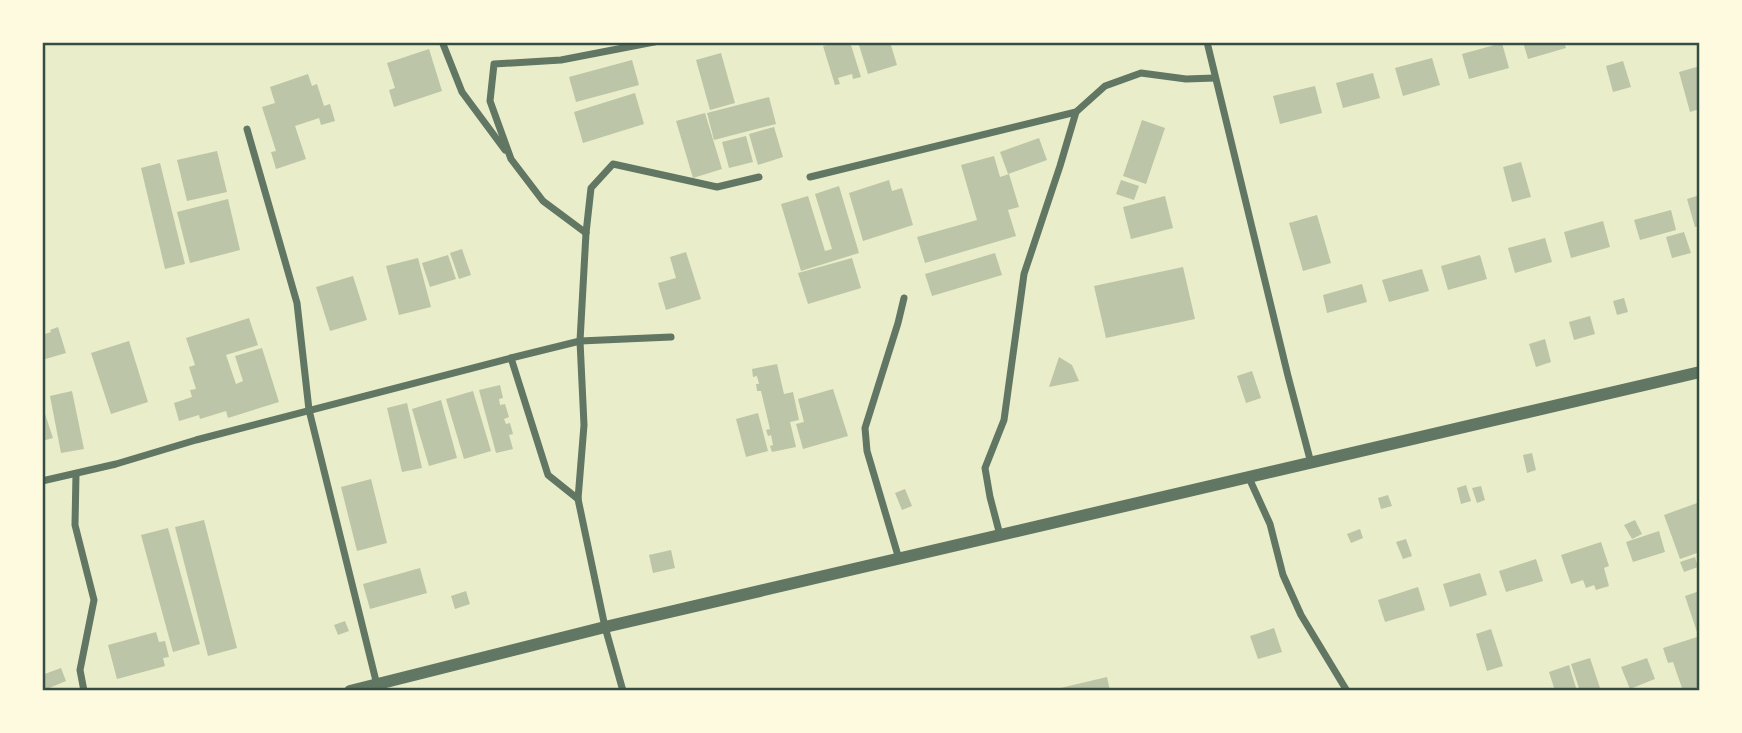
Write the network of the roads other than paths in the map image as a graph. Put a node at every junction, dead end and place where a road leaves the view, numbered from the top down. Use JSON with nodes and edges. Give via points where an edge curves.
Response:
{"nodes":[{"id":1,"x":654,"y":42,"type":"edge"},
{"id":2,"x":1207,"y":42,"type":"edge"},
{"id":3,"x":443,"y":44,"type":"dead end"},
{"id":4,"x":1215,"y":78,"type":"junction"},
{"id":5,"x":1076,"y":113,"type":"junction"},
{"id":6,"x":247,"y":129,"type":"dead end"},
{"id":7,"x":511,"y":159,"type":"junction"},
{"id":8,"x":758,"y":177,"type":"dead end"},
{"id":9,"x":810,"y":177,"type":"dead end"},
{"id":10,"x":586,"y":233,"type":"junction"},
{"id":11,"x":904,"y":298,"type":"dead end"},
{"id":12,"x":671,"y":337,"type":"dead end"},
{"id":13,"x":579,"y":341,"type":"junction"},
{"id":14,"x":512,"y":358,"type":"junction"},
{"id":15,"x":1700,"y":372,"type":"edge"},
{"id":16,"x":309,"y":410,"type":"junction"},
{"id":17,"x":1311,"y":463,"type":"junction"},
{"id":18,"x":76,"y":474,"type":"junction"},
{"id":19,"x":1249,"y":478,"type":"junction"},
{"id":20,"x":42,"y":481,"type":"edge"},
{"id":21,"x":578,"y":499,"type":"junction"},
{"id":22,"x":1000,"y":535,"type":"junction"},
{"id":23,"x":899,"y":559,"type":"junction"},
{"id":24,"x":605,"y":627,"type":"junction"},
{"id":25,"x":377,"y":685,"type":"junction"},
{"id":26,"x":84,"y":691,"type":"edge"},
{"id":27,"x":350,"y":691,"type":"edge"},
{"id":28,"x":623,"y":691,"type":"edge"},
{"id":29,"x":1347,"y":691,"type":"edge"}],
"edges":[{"from":1,"to":7,"type":"street","via":[[561,60],[495,64],[490,101]]},
{"from":2,"to":4,"type":"street"},
{"from":3,"to":7,"type":"street","via":[[462,92]]},
{"from":4,"to":5,"type":"street","via":[[1141,73],[1105,86]]},
{"from":4,"to":17,"type":"street"},
{"from":5,"to":9,"type":"street"},
{"from":5,"to":22,"type":"street","via":[[1024,274],[1004,420],[985,468]]},
{"from":6,"to":16,"type":"street","via":[[297,303]]},
{"from":7,"to":10,"type":"street","via":[[543,201]]},
{"from":8,"to":10,"type":"street","via":[[717,187],[613,164],[591,188]]},
{"from":10,"to":13,"type":"street"},
{"from":11,"to":23,"type":"street","via":[[866,428],[867,451]]},
{"from":12,"to":13,"type":"street"},
{"from":13,"to":14,"type":"street"},
{"from":13,"to":21,"type":"street","via":[[584,425]]},
{"from":14,"to":16,"type":"street"},
{"from":14,"to":21,"type":"street","via":[[548,475]]},
{"from":15,"to":17,"type":"street"},
{"from":16,"to":18,"type":"street"},
{"from":16,"to":25,"type":"street"},
{"from":17,"to":19,"type":"street"},
{"from":18,"to":20,"type":"street"},
{"from":18,"to":26,"type":"street","via":[[75,525],[94,600],[80,670]]},
{"from":19,"to":22,"type":"street"},
{"from":19,"to":29,"type":"street","via":[[1270,524],[1296,605]]},
{"from":21,"to":24,"type":"street"},
{"from":22,"to":23,"type":"street"},
{"from":23,"to":24,"type":"street"},
{"from":24,"to":25,"type":"street"},
{"from":24,"to":28,"type":"street"},
{"from":25,"to":27,"type":"street"}]}
